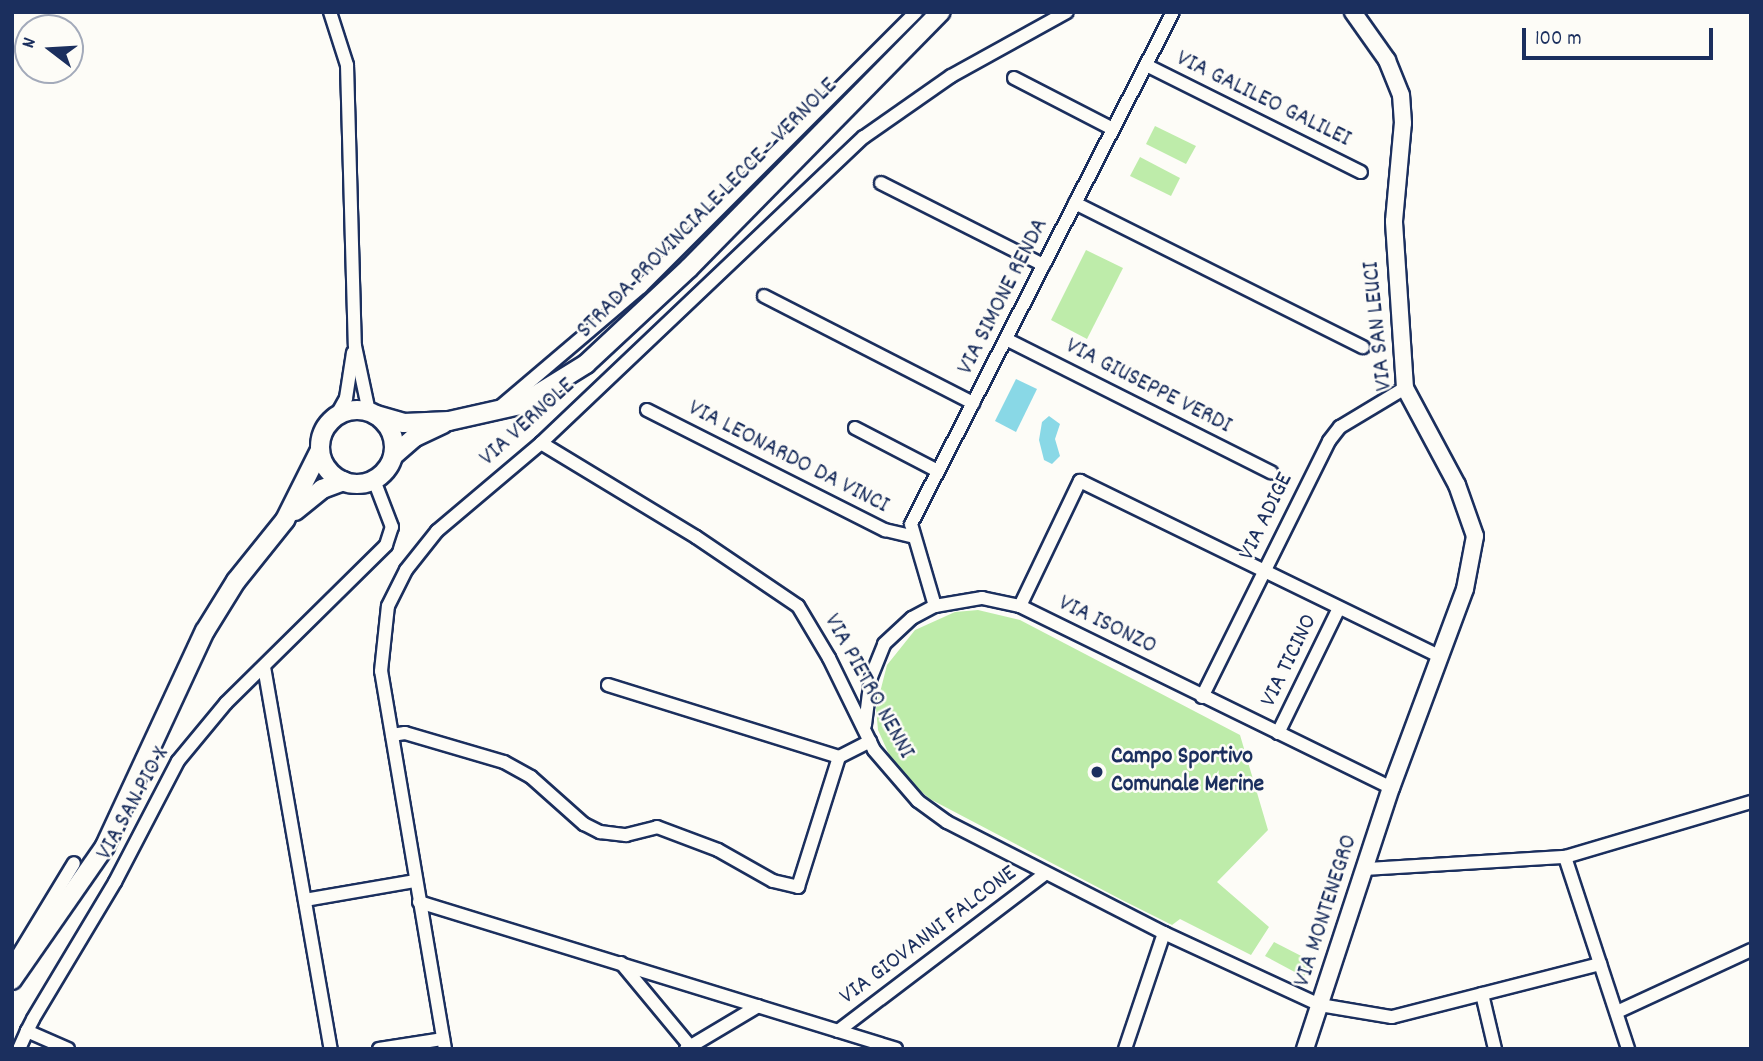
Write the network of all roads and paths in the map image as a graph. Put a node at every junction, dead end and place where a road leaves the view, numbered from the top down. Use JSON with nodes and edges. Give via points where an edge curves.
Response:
{"nodes":[{"id":1,"x":331,"y":12,"type":"edge"},
{"id":2,"x":916,"y":12,"type":"edge"},
{"id":3,"x":941,"y":12,"type":"edge"},
{"id":4,"x":1067,"y":12,"type":"edge"},
{"id":5,"x":1173,"y":12,"type":"edge"},
{"id":6,"x":1353,"y":12,"type":"edge"},
{"id":7,"x":1146,"y":65,"type":"junction"},
{"id":8,"x":1014,"y":78,"type":"dead end"},
{"id":9,"x":1113,"y":129,"type":"junction"},
{"id":10,"x":1361,"y":172,"type":"dead end"},
{"id":11,"x":881,"y":183,"type":"dead end"},
{"id":12,"x":1075,"y":203,"type":"junction"},
{"id":13,"x":1044,"y":265,"type":"junction"},
{"id":14,"x":764,"y":296,"type":"dead end"},
{"id":15,"x":1006,"y":339,"type":"junction"},
{"id":16,"x":355,"y":346,"type":"junction"},
{"id":17,"x":1363,"y":347,"type":"dead end"},
{"id":18,"x":1405,"y":388,"type":"junction"},
{"id":19,"x":973,"y":403,"type":"junction"},
{"id":20,"x":497,"y":410,"type":"junction"},
{"id":21,"x":647,"y":410,"type":"dead end"},
{"id":22,"x":372,"y":414,"type":"junction"},
{"id":23,"x":335,"y":418,"type":"junction"},
{"id":24,"x":449,"y":421,"type":"junction"},
{"id":25,"x":855,"y":428,"type":"dead end"},
{"id":26,"x":541,"y":443,"type":"junction"},
{"id":27,"x":320,"y":450,"type":"junction"},
{"id":28,"x":393,"y":456,"type":"junction"},
{"id":29,"x":938,"y":471,"type":"junction"},
{"id":30,"x":1271,"y":472,"type":"dead end"},
{"id":31,"x":374,"y":480,"type":"junction"},
{"id":32,"x":344,"y":481,"type":"junction"},
{"id":33,"x":285,"y":520,"type":"junction"},
{"id":34,"x":912,"y":536,"type":"junction"},
{"id":35,"x":1264,"y":571,"type":"junction"},
{"id":36,"x":935,"y":606,"type":"junction"},
{"id":37,"x":1020,"y":606,"type":"junction"},
{"id":38,"x":1339,"y":608,"type":"junction"},
{"id":39,"x":1439,"y":656,"type":"junction"},
{"id":40,"x":264,"y":667,"type":"junction"},
{"id":41,"x":608,"y":685,"type":"dead end"},
{"id":42,"x":1202,"y":697,"type":"junction"},
{"id":43,"x":1278,"y":733,"type":"junction"},
{"id":44,"x":391,"y":735,"type":"junction"},
{"id":45,"x":867,"y":735,"type":"junction"},
{"id":46,"x":839,"y":757,"type":"junction"},
{"id":47,"x":1391,"y":788,"type":"junction"},
{"id":48,"x":1751,"y":802,"type":"edge"},
{"id":49,"x":1565,"y":857,"type":"junction"},
{"id":50,"x":74,"y":863,"type":"dead end"},
{"id":51,"x":1366,"y":869,"type":"junction"},
{"id":52,"x":1045,"y":874,"type":"junction"},
{"id":53,"x":415,"y":881,"type":"junction"},
{"id":54,"x":305,"y":900,"type":"junction"},
{"id":55,"x":419,"y":902,"type":"junction"},
{"id":56,"x":1164,"y":933,"type":"junction"},
{"id":57,"x":1751,"y":950,"type":"edge"},
{"id":58,"x":621,"y":963,"type":"junction"},
{"id":59,"x":1600,"y":964,"type":"junction"},
{"id":60,"x":12,"y":965,"type":"edge"},
{"id":61,"x":12,"y":979,"type":"edge"},
{"id":62,"x":1482,"y":994,"type":"junction"},
{"id":63,"x":1320,"y":1005,"type":"junction"},
{"id":64,"x":758,"y":1006,"type":"junction"},
{"id":65,"x":1617,"y":1012,"type":"junction"},
{"id":66,"x":27,"y":1031,"type":"junction"},
{"id":67,"x":838,"y":1031,"type":"junction"},
{"id":68,"x":444,"y":1044,"type":"edge"},
{"id":69,"x":688,"y":1048,"type":"edge"},
{"id":70,"x":19,"y":1049,"type":"edge"},
{"id":71,"x":68,"y":1049,"type":"edge"},
{"id":72,"x":331,"y":1049,"type":"edge"},
{"id":73,"x":379,"y":1049,"type":"edge"},
{"id":74,"x":896,"y":1049,"type":"edge"},
{"id":75,"x":1125,"y":1049,"type":"edge"},
{"id":76,"x":1306,"y":1049,"type":"edge"},
{"id":77,"x":1495,"y":1049,"type":"edge"},
{"id":78,"x":1628,"y":1049,"type":"edge"}],
"edges":[{"from":1,"to":16,"type":"street","via":[[347,65]]},
{"from":2,"to":20,"type":"street","via":[[642,287]]},
{"from":3,"to":20,"type":"main road","name":"STRADA PROVINCIALE LECCE - VERNOLE","via":[[689,268],[586,364],[520,405]]},
{"from":4,"to":26,"type":"street","name":"VIA VERNOLE","via":[[951,76],[864,137]]},
{"from":5,"to":7,"type":"street","name":"VIA SIMONE RENDA"},
{"from":6,"to":18,"type":"street","name":"VIA SAN LEUCI","via":[[1387,60],[1401,95],[1404,123],[1394,221]]},
{"from":7,"to":9,"type":"street","name":"VIA SIMONE RENDA"},
{"from":7,"to":10,"type":"street","name":"VIA GALILEO GALILEI"},
{"from":8,"to":9,"type":"street"},
{"from":9,"to":12,"type":"street","name":"VIA SIMONE RENDA"},
{"from":11,"to":13,"type":"street"},
{"from":12,"to":13,"type":"street","name":"VIA SIMONE RENDA"},
{"from":12,"to":17,"type":"street"},
{"from":13,"to":15,"type":"street","name":"VIA SIMONE RENDA"},
{"from":14,"to":19,"type":"street"},
{"from":15,"to":19,"type":"street","name":"VIA SIMONE RENDA"},
{"from":15,"to":30,"type":"street","name":"VIA GIUSEPPE VERDI"},
{"from":16,"to":22,"type":"street"},
{"from":16,"to":23,"type":"street","via":[[346,398]]},
{"from":18,"to":35,"type":"street","name":"VIA ADIGE","via":[[1339,427]]},
{"from":18,"to":39,"type":"street","name":"VIA SAN LEUCI","via":[[1457,485],[1475,536],[1465,589]]},
{"from":19,"to":29,"type":"street","name":"VIA SIMONE RENDA"},
{"from":20,"to":24,"type":"main road","name":"STRADA PROVINCIALE LECCE - VERNOLE"},
{"from":21,"to":34,"type":"street","name":"VIA LEONARDO DA VINCI","via":[[885,530]]},
{"from":22,"to":23,"type":"main road","name":"STRADA PROVINCIALE LECCE - VERNOLE","via":[[357,410]]},
{"from":22,"to":24,"type":"main road","name":"STRADA PROVINCIALE LECCE - VERNOLE","via":[[404,423]]},
{"from":22,"to":28,"type":"main road","via":[[391,433]]},
{"from":23,"to":27,"type":"main road"},
{"from":24,"to":28,"type":"main road","name":"STRADA PROVINCIALE LECCE - VERNOLE","via":[[415,437]]},
{"from":25,"to":29,"type":"street"},
{"from":26,"to":44,"type":"street","name":"VIA VERNOLE","via":[[436,531],[397,584],[381,648]]},
{"from":26,"to":45,"type":"street","name":"VIA PIETRO NENNI","via":[[696,537],[798,607]]},
{"from":27,"to":32,"type":"main road","via":[[328,469]]},
{"from":27,"to":33,"type":"main road"},
{"from":28,"to":31,"type":"main road","name":"STRADA PROVINCIALE LECCE - VERNOLE"},
{"from":29,"to":34,"type":"street","name":"VIA SIMONE RENDA","via":[[911,524]]},
{"from":31,"to":32,"type":"main road"},
{"from":31,"to":40,"type":"street","name":"VIA SAN PIO X","via":[[392,527],[386,545]]},
{"from":32,"to":33,"type":"main road","via":[[322,489]]},
{"from":33,"to":61,"type":"main road","via":[[236,581],[205,631],[105,846]]},
{"from":34,"to":36,"type":"street"},
{"from":35,"to":37,"type":"street","via":[[1080,481]]},
{"from":35,"to":38,"type":"street"},
{"from":35,"to":42,"type":"street","name":"VIA ADIGE"},
{"from":36,"to":37,"type":"street","name":"VIA ISONZO","via":[[982,598]]},
{"from":36,"to":45,"type":"street","name":"VIA ISONZO","via":[[912,618],[884,644],[871,677]]},
{"from":37,"to":42,"type":"street","name":"VIA ISONZO"},
{"from":38,"to":39,"type":"street"},
{"from":38,"to":43,"type":"street","name":"VIA TICINO"},
{"from":39,"to":47,"type":"street","name":"VIA SAN LEUCI"},
{"from":40,"to":54,"type":"street"},
{"from":40,"to":66,"type":"street","name":"VIA SAN PIO X","via":[[226,703],[178,761],[116,882]]},
{"from":41,"to":46,"type":"street"},
{"from":42,"to":43,"type":"street","name":"VIA ISONZO"},
{"from":43,"to":47,"type":"street","name":"VIA ISONZO"},
{"from":44,"to":46,"type":"street","via":[[405,733],[504,762],[531,777],[584,824],[600,832],[626,835],[657,827],[718,850],[773,881],[798,887]]},
{"from":44,"to":53,"type":"street","name":"VIA VERNOLE"},
{"from":45,"to":46,"type":"street"},
{"from":45,"to":52,"type":"street","name":"VIA PIETRO NENNI","via":[[891,775],[918,801],[947,822]]},
{"from":47,"to":51,"type":"street","name":"VIA MONTENEGRO"},
{"from":48,"to":49,"type":"street"},
{"from":49,"to":51,"type":"street"},
{"from":49,"to":59,"type":"street"},
{"from":50,"to":60,"type":"street"},
{"from":51,"to":63,"type":"street","name":"VIA MONTENEGRO"},
{"from":52,"to":56,"type":"street","name":"VIA PIETRO NENNI"},
{"from":52,"to":67,"type":"street","name":"VIA GIOVANNI FALCONE"},
{"from":53,"to":54,"type":"street"},
{"from":53,"to":55,"type":"street","name":"VIA VERNOLE"},
{"from":54,"to":72,"type":"street"},
{"from":55,"to":58,"type":"street"},
{"from":55,"to":68,"type":"street","name":"VIA VERNOLE"},
{"from":56,"to":63,"type":"street","name":"VIA PIETRO NENNI"},
{"from":56,"to":75,"type":"street"},
{"from":57,"to":65,"type":"street"},
{"from":58,"to":64,"type":"street"},
{"from":58,"to":69,"type":"street"},
{"from":59,"to":62,"type":"street","name":"VIA PIETRO NENNI"},
{"from":59,"to":65,"type":"street"},
{"from":62,"to":63,"type":"street","name":"VIA PIETRO NENNI","via":[[1392,1017]]},
{"from":62,"to":77,"type":"street"},
{"from":63,"to":76,"type":"street","name":"VIA MONTENEGRO"},
{"from":64,"to":67,"type":"street"},
{"from":64,"to":69,"type":"street"},
{"from":65,"to":78,"type":"street"},
{"from":66,"to":70,"type":"street","name":"VIA SAN PIO X"},
{"from":66,"to":71,"type":"street"},
{"from":67,"to":74,"type":"street"},
{"from":68,"to":73,"type":"street"}]}
